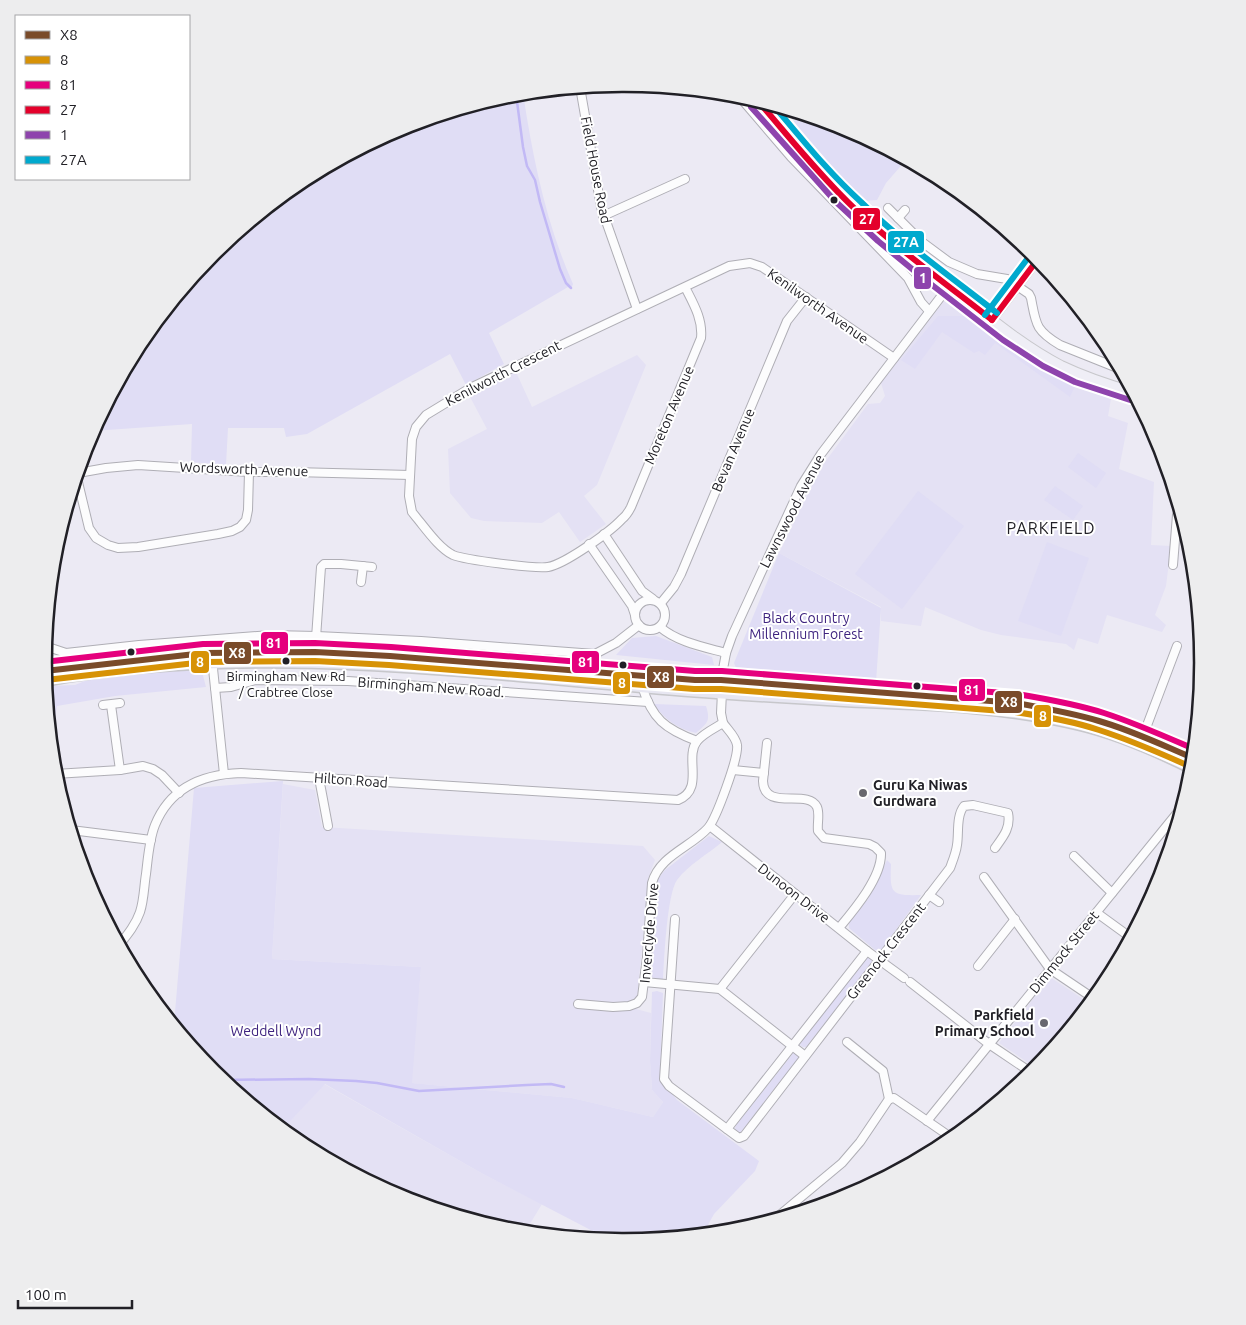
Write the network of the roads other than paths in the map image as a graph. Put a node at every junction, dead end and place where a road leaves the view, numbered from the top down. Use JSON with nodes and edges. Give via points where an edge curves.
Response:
{"nodes":[{"id":1,"x":581,"y":94,"type":"edge"},
{"id":2,"x":747,"y":106,"type":"edge"},
{"id":3,"x":766,"y":110,"type":"edge"},
{"id":4,"x":685,"y":179,"type":"dead end"},
{"id":5,"x":888,"y":208,"type":"dead end"},
{"id":6,"x":905,"y":210,"type":"dead end"},
{"id":7,"x":603,"y":216,"type":"junction"},
{"id":8,"x":898,"y":218,"type":"junction"},
{"id":9,"x":1033,"y":266,"type":"edge"},
{"id":10,"x":948,"y":286,"type":"junction"},
{"id":11,"x":1018,"y":286,"type":"junction"},
{"id":12,"x":685,"y":287,"type":"junction"},
{"id":13,"x":806,"y":297,"type":"junction"},
{"id":14,"x":637,"y":309,"type":"junction"},
{"id":15,"x":929,"y":311,"type":"junction"},
{"id":16,"x":992,"y":320,"type":"junction"},
{"id":17,"x":894,"y":358,"type":"junction"},
{"id":18,"x":1109,"y":365,"type":"edge"},
{"id":19,"x":1124,"y":389,"type":"edge"},
{"id":20,"x":86,"y":472,"type":"edge"},
{"id":21,"x":249,"y":472,"type":"junction"},
{"id":22,"x":410,"y":475,"type":"junction"},
{"id":23,"x":79,"y":491,"type":"edge"},
{"id":24,"x":1176,"y":525,"type":"edge"},
{"id":25,"x":604,"y":534,"type":"junction"},
{"id":26,"x":589,"y":544,"type":"junction"},
{"id":27,"x":363,"y":566,"type":"junction"},
{"id":28,"x":1174,"y":566,"type":"dead end"},
{"id":29,"x":372,"y":567,"type":"dead end"},
{"id":30,"x":361,"y":582,"type":"dead end"},
{"id":31,"x":653,"y":600,"type":"junction"},
{"id":32,"x":661,"y":603,"type":"junction"},
{"id":33,"x":635,"y":615,"type":"junction"},
{"id":34,"x":639,"y":625,"type":"junction"},
{"id":35,"x":660,"y":627,"type":"junction"},
{"id":36,"x":317,"y":636,"type":"junction"},
{"id":37,"x":1177,"y":646,"type":"dead end"},
{"id":38,"x":53,"y":649,"type":"edge"},
{"id":39,"x":315,"y":652,"type":"junction"},
{"id":40,"x":726,"y":653,"type":"junction"},
{"id":41,"x":212,"y":658,"type":"junction"},
{"id":42,"x":52,"y":670,"type":"edge"},
{"id":43,"x":53,"y":679,"type":"edge"},
{"id":44,"x":721,"y":680,"type":"junction"},
{"id":45,"x":642,"y":686,"type":"junction"},
{"id":46,"x":215,"y":688,"type":"junction"},
{"id":47,"x":722,"y":692,"type":"junction"},
{"id":48,"x":648,"y":702,"type":"junction"},
{"id":49,"x":120,"y":703,"type":"dead end"},
{"id":50,"x":723,"y":723,"type":"junction"},
{"id":51,"x":1143,"y":736,"type":"junction"},
{"id":52,"x":697,"y":741,"type":"junction"},
{"id":53,"x":768,"y":743,"type":"dead end"},
{"id":54,"x":1186,"y":755,"type":"edge"},
{"id":55,"x":1185,"y":765,"type":"edge"},
{"id":56,"x":120,"y":770,"type":"junction"},
{"id":57,"x":733,"y":770,"type":"junction"},
{"id":58,"x":764,"y":773,"type":"junction"},
{"id":59,"x":63,"y":774,"type":"edge"},
{"id":60,"x":224,"y":774,"type":"junction"},
{"id":61,"x":319,"y":778,"type":"junction"},
{"id":62,"x":179,"y":793,"type":"junction"},
{"id":63,"x":1171,"y":821,"type":"edge"},
{"id":64,"x":328,"y":826,"type":"dead end"},
{"id":65,"x":710,"y":826,"type":"junction"},
{"id":66,"x":78,"y":831,"type":"edge"},
{"id":67,"x":151,"y":840,"type":"junction"},
{"id":68,"x":996,"y":848,"type":"dead end"},
{"id":69,"x":1074,"y":856,"type":"dead end"},
{"id":70,"x":984,"y":877,"type":"dead end"},
{"id":71,"x":1112,"y":893,"type":"junction"},
{"id":72,"x":794,"y":894,"type":"junction"},
{"id":73,"x":929,"y":895,"type":"junction"},
{"id":74,"x":939,"y":902,"type":"dead end"},
{"id":75,"x":1097,"y":913,"type":"junction"},
{"id":76,"x":675,"y":919,"type":"dead end"},
{"id":77,"x":1015,"y":919,"type":"junction"},
{"id":78,"x":839,"y":928,"type":"junction"},
{"id":79,"x":1125,"y":933,"type":"edge"},
{"id":80,"x":124,"y":939,"type":"edge"},
{"id":81,"x":867,"y":951,"type":"junction"},
{"id":82,"x":878,"y":960,"type":"junction"},
{"id":83,"x":978,"y":966,"type":"dead end"},
{"id":84,"x":1050,"y":969,"type":"junction"},
{"id":85,"x":644,"y":982,"type":"junction"},
{"id":86,"x":670,"y":985,"type":"junction"},
{"id":87,"x":720,"y":989,"type":"junction"},
{"id":88,"x":1087,"y":994,"type":"edge"},
{"id":89,"x":578,"y":1004,"type":"dead end"},
{"id":90,"x":847,"y":1042,"type":"dead end"},
{"id":91,"x":989,"y":1044,"type":"junction"},
{"id":92,"x":792,"y":1046,"type":"junction"},
{"id":93,"x":805,"y":1056,"type":"junction"},
{"id":94,"x":1024,"y":1068,"type":"edge"},
{"id":95,"x":889,"y":1099,"type":"junction"},
{"id":96,"x":927,"y":1121,"type":"junction"},
{"id":97,"x":728,"y":1129,"type":"junction"},
{"id":98,"x":945,"y":1133,"type":"edge"},
{"id":99,"x":787,"y":1209,"type":"edge"}],
"edges":[{"from":1,"to":7,"type":"street","name":"Field House Road"},
{"from":2,"to":15,"type":"street","via":[[791,157],[908,278]]},
{"from":3,"to":10,"type":"main road","via":[[856,209]]},
{"from":4,"to":7,"type":"street"},
{"from":5,"to":8,"type":"street"},
{"from":6,"to":8,"type":"street"},
{"from":7,"to":14,"type":"street","name":"Field House Road"},
{"from":8,"to":11,"type":"street","via":[[949,262],[977,274],[1007,279]]},
{"from":9,"to":11,"type":"street"},
{"from":10,"to":15,"type":"street","name":"Lawnswood Avenue"},
{"from":10,"to":16,"type":"main road"},
{"from":11,"to":16,"type":"street"},
{"from":11,"to":18,"type":"street","via":[[1031,298],[1035,321],[1052,340]]},
{"from":12,"to":13,"type":"street","name":"Kenilworth Avenue","via":[[729,266],[750,263],[762,267]]},
{"from":12,"to":14,"type":"street","name":"Kenilworth Crescent"},
{"from":12,"to":25,"type":"street","name":"Moreton Avenue","via":[[701,322],[699,345],[631,507],[624,518]]},
{"from":13,"to":17,"type":"street","name":"Kenilworth Avenue"},
{"from":13,"to":32,"type":"street","name":"Bevan Avenue","via":[[788,321],[681,574]]},
{"from":14,"to":22,"type":"street","name":"Kenilworth Crescent","via":[[472,387],[426,414],[414,433]]},
{"from":15,"to":17,"type":"street","name":"Lawnswood Avenue"},
{"from":16,"to":19,"type":"main road","via":[[1060,365]]},
{"from":17,"to":40,"type":"street","name":"Lawnswood Avenue","via":[[822,451],[801,486]]},
{"from":20,"to":21,"type":"street","name":"Wordsworth Avenue","via":[[138,465]]},
{"from":21,"to":22,"type":"street","name":"Wordsworth Avenue"},
{"from":21,"to":23,"type":"street","via":[[248,510],[240,527],[185,540],[124,548],[108,545],[96,538],[89,528]]},
{"from":22,"to":26,"type":"street","name":"Kenilworth Crescent","via":[[412,512],[452,555],[547,567]]},
{"from":24,"to":28,"type":"street"},
{"from":25,"to":26,"type":"street","name":"Kenilworth Crescent"},
{"from":25,"to":31,"type":"street","via":[[642,591]]},
{"from":26,"to":33,"type":"street"},
{"from":27,"to":29,"type":"street"},
{"from":27,"to":30,"type":"street"},
{"from":27,"to":36,"type":"street","via":[[324,564],[321,567]]},
{"from":31,"to":32,"type":"street"},
{"from":31,"to":33,"type":"street","via":[[640,603]]},
{"from":32,"to":35,"type":"street","via":[[666,616]]},
{"from":33,"to":34,"type":"street"},
{"from":34,"to":35,"type":"street","via":[[650,630]]},
{"from":34,"to":36,"type":"street","via":[[595,654]]},
{"from":35,"to":40,"type":"street","via":[[692,644]]},
{"from":36,"to":38,"type":"street","via":[[271,635],[66,653]]},
{"from":36,"to":39,"type":"street"},
{"from":37,"to":51,"type":"street"},
{"from":39,"to":41,"type":"highway"},
{"from":39,"to":44,"type":"highway"},
{"from":40,"to":44,"type":"street","name":"Lawnswood Avenue"},
{"from":41,"to":42,"type":"highway","via":[[132,660]]},
{"from":41,"to":43,"type":"highway"},
{"from":41,"to":45,"type":"highway","via":[[360,663]]},
{"from":41,"to":46,"type":"street"},
{"from":44,"to":47,"type":"highway"},
{"from":44,"to":51,"type":"highway","via":[[1016,703],[1086,717]]},
{"from":45,"to":47,"type":"highway"},
{"from":45,"to":48,"type":"street"},
{"from":46,"to":48,"type":"street","name":"Birmingham New Road.","via":[[255,680],[348,681]]},
{"from":46,"to":60,"type":"street"},
{"from":47,"to":50,"type":"street"},
{"from":47,"to":55,"type":"highway","via":[[1016,712],[1098,730]]},
{"from":48,"to":52,"type":"street","via":[[666,727]]},
{"from":49,"to":56,"type":"street","via":[[107,705]]},
{"from":50,"to":52,"type":"street"},
{"from":50,"to":57,"type":"street","via":[[737,743]]},
{"from":51,"to":54,"type":"highway"},
{"from":52,"to":61,"type":"street","name":"Hilton Road","via":[[690,790],[678,800]]},
{"from":53,"to":58,"type":"street"},
{"from":56,"to":59,"type":"street"},
{"from":56,"to":62,"type":"street","via":[[143,766],[153,769]]},
{"from":57,"to":58,"type":"street"},
{"from":57,"to":65,"type":"street"},
{"from":58,"to":78,"type":"street","via":[[764,787],[772,796],[807,800],[814,804],[818,809],[818,831],[824,838],[869,844],[881,853],[881,862],[864,897]]},
{"from":60,"to":61,"type":"street","name":"Hilton Road"},
{"from":60,"to":62,"type":"street","name":"Hilton Road","via":[[202,778]]},
{"from":61,"to":64,"type":"street"},
{"from":62,"to":67,"type":"street","name":"Hilton Road","via":[[162,812]]},
{"from":63,"to":71,"type":"street","name":"Dimmock Street"},
{"from":65,"to":72,"type":"street","name":"Dunoon Drive"},
{"from":65,"to":85,"type":"street","name":"Inverclyde Drive","via":[[655,874]]},
{"from":66,"to":67,"type":"street"},
{"from":67,"to":80,"type":"street","name":"Hilton Road","via":[[140,912]]},
{"from":68,"to":73,"type":"street","name":"Greenock Crescent","via":[[1010,821],[1008,813],[974,805],[964,806],[955,857]]},
{"from":69,"to":71,"type":"street"},
{"from":70,"to":77,"type":"street"},
{"from":71,"to":75,"type":"street","name":"Dimmock Street"},
{"from":72,"to":78,"type":"street","name":"Dunoon Drive"},
{"from":72,"to":87,"type":"street"},
{"from":73,"to":74,"type":"street"},
{"from":73,"to":82,"type":"street","name":"Greenock Crescent"},
{"from":75,"to":79,"type":"street"},
{"from":75,"to":84,"type":"street","name":"Dimmock Street"},
{"from":76,"to":86,"type":"street"},
{"from":77,"to":83,"type":"street"},
{"from":77,"to":84,"type":"street"},
{"from":78,"to":81,"type":"street","name":"Dunoon Drive"},
{"from":81,"to":82,"type":"street","name":"Dunoon Drive"},
{"from":81,"to":92,"type":"street","name":"Greenock Crescent"},
{"from":82,"to":91,"type":"street","name":"Dunoon Drive"},
{"from":82,"to":93,"type":"street","name":"Greenock Crescent"},
{"from":84,"to":88,"type":"street"},
{"from":84,"to":91,"type":"street","name":"Dimmock Street"},
{"from":85,"to":86,"type":"street"},
{"from":85,"to":89,"type":"street","name":"Inverclyde Drive","via":[[642,997],[629,1006]]},
{"from":86,"to":87,"type":"street"},
{"from":86,"to":97,"type":"street","name":"Greenock Crescent","via":[[664,1079]]},
{"from":87,"to":92,"type":"street"},
{"from":90,"to":95,"type":"street","via":[[883,1071]]},
{"from":91,"to":94,"type":"street","name":"Dunoon Drive"},
{"from":91,"to":96,"type":"street","name":"Dimmock Street"},
{"from":92,"to":93,"type":"street"},
{"from":92,"to":97,"type":"street","name":"Greenock Crescent"},
{"from":93,"to":97,"type":"street","name":"Greenock Crescent","via":[[744,1136],[739,1138]]},
{"from":95,"to":96,"type":"street","via":[[894,1098]]},
{"from":95,"to":99,"type":"street","via":[[842,1163]]},
{"from":96,"to":98,"type":"street"}]}
